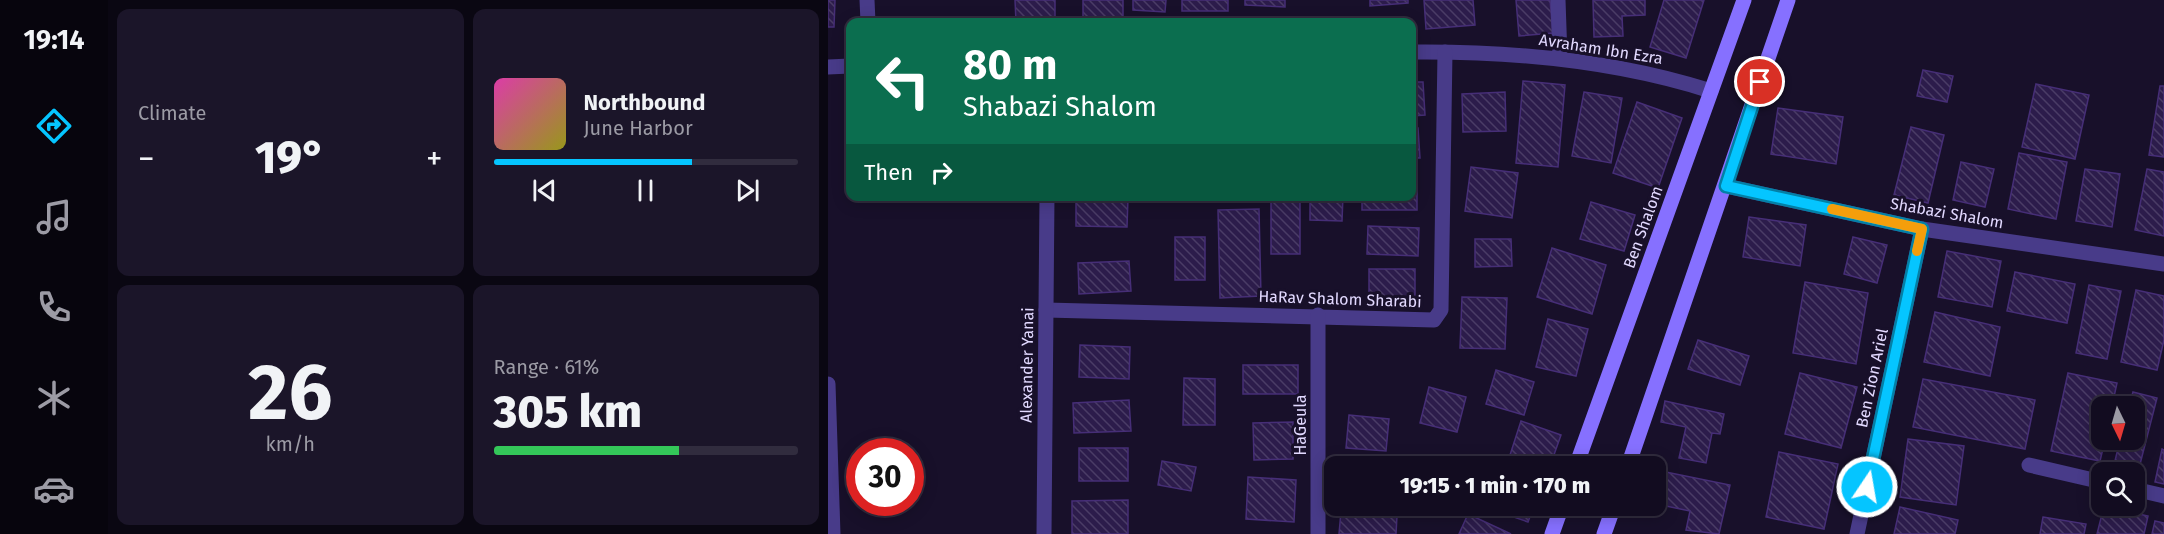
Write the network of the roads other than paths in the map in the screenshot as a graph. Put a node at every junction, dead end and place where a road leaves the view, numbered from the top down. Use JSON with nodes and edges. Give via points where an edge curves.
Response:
{"nodes":[{"id":1,"x":867,"y":0,"type":"edge"},
{"id":2,"x":1558,"y":0,"type":"edge"},
{"id":3,"x":1744,"y":0,"type":"edge"},
{"id":4,"x":1788,"y":0,"type":"edge"},
{"id":5,"x":868,"y":18,"type":"edge"},
{"id":6,"x":1416,"y":52,"type":"edge"},
{"id":7,"x":1445,"y":52,"type":"junction"},
{"id":8,"x":1560,"y":57,"type":"junction"},
{"id":9,"x":846,"y":66,"type":"edge"},
{"id":10,"x":828,"y":67,"type":"edge"},
{"id":11,"x":1711,"y":91,"type":"junction"},
{"id":12,"x":1726,"y":186,"type":"junction"},
{"id":13,"x":1047,"y":201,"type":"edge"},
{"id":14,"x":1922,"y":229,"type":"junction"},
{"id":15,"x":2164,"y":264,"type":"edge"},
{"id":16,"x":1046,"y":310,"type":"junction"},
{"id":17,"x":1318,"y":315,"type":"junction"},
{"id":18,"x":828,"y":384,"type":"edge"},
{"id":19,"x":1580,"y":456,"type":"edge"},
{"id":20,"x":1632,"y":456,"type":"edge"},
{"id":21,"x":2029,"y":465,"type":"dead end"},
{"id":22,"x":2091,"y":479,"type":"edge"},
{"id":23,"x":2145,"y":492,"type":"edge"},
{"id":24,"x":2164,"y":496,"type":"edge"},
{"id":25,"x":1558,"y":516,"type":"edge"},
{"id":26,"x":1610,"y":516,"type":"edge"},
{"id":27,"x":832,"y":534,"type":"edge"},
{"id":28,"x":1044,"y":534,"type":"edge"},
{"id":29,"x":1318,"y":534,"type":"edge"},
{"id":30,"x":1552,"y":534,"type":"edge"},
{"id":31,"x":1604,"y":534,"type":"edge"},
{"id":32,"x":1857,"y":534,"type":"edge"}],
"edges":[{"from":1,"to":5,"type":"street"},
{"from":2,"to":8,"type":"street"},
{"from":3,"to":11,"type":"main road","name":"Ben Shalom"},
{"from":4,"to":12,"type":"main road"},
{"from":6,"to":7,"type":"street","name":"Avraham Ibn Ezra"},
{"from":7,"to":8,"type":"street","name":"Avraham Ibn Ezra"},
{"from":7,"to":17,"type":"street","name":"HaRav Shalom Sharabi","via":[[1441,310],[1434,320]]},
{"from":8,"to":11,"type":"street","name":"Avraham Ibn Ezra","via":[[1667,77]]},
{"from":9,"to":10,"type":"street"},
{"from":11,"to":19,"type":"main road","name":"Ben Shalom"},
{"from":12,"to":14,"type":"street","name":"Shabazi Shalom"},
{"from":12,"to":20,"type":"main road"},
{"from":13,"to":16,"type":"street","name":"Alexander Yanai"},
{"from":14,"to":15,"type":"street","name":"Shabazi Shalom"},
{"from":14,"to":32,"type":"street","name":"Ben Zion Ariel"},
{"from":16,"to":17,"type":"street","name":"HaRav Shalom Sharabi"},
{"from":16,"to":28,"type":"street","name":"Alexander Yanai"},
{"from":17,"to":29,"type":"street","name":"HaGeula"},
{"from":18,"to":27,"type":"street"},
{"from":21,"to":22,"type":"street"},
{"from":23,"to":24,"type":"street"},
{"from":25,"to":30,"type":"main road"},
{"from":26,"to":31,"type":"main road"}]}
